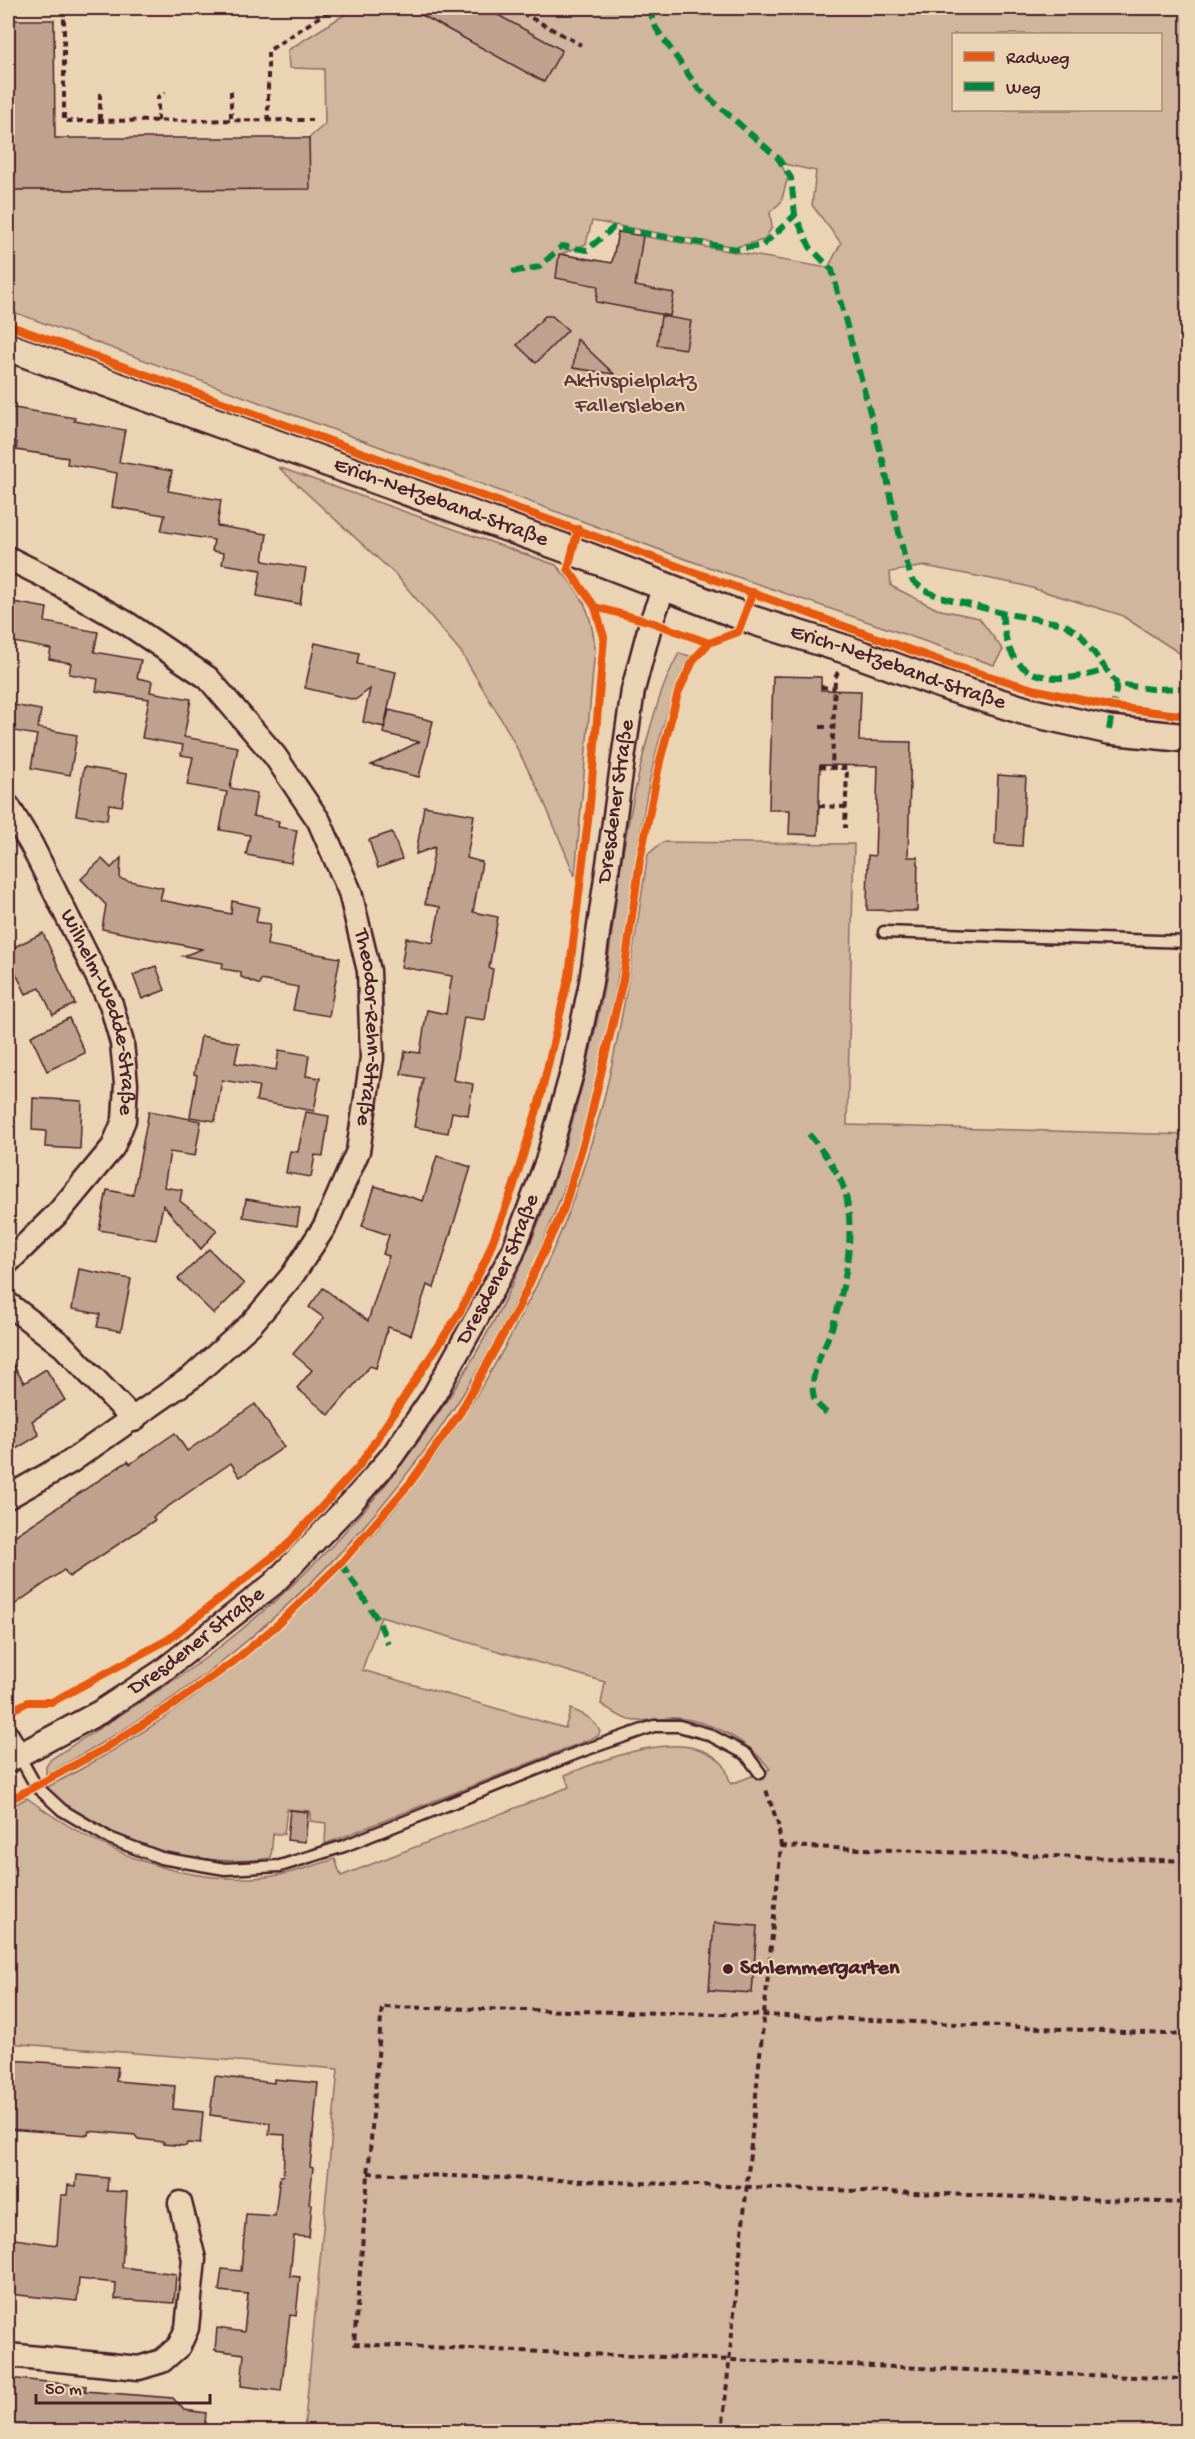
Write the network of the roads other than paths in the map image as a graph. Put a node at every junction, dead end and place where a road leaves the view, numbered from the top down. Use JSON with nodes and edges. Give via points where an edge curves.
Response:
{"nodes":[{"id":1,"x":8,"y":347,"type":"edge"},
{"id":2,"x":8,"y":558,"type":"edge"},
{"id":3,"x":665,"y":585,"type":"junction"},
{"id":4,"x":1188,"y":738,"type":"edge"},
{"id":5,"x":8,"y":806,"type":"edge"},
{"id":6,"x":884,"y":932,"type":"dead end"},
{"id":7,"x":1188,"y":942,"type":"edge"},
{"id":8,"x":8,"y":1262,"type":"edge"},
{"id":9,"x":8,"y":1304,"type":"edge"},
{"id":10,"x":134,"y":1420,"type":"junction"},
{"id":11,"x":8,"y":1497,"type":"edge"},
{"id":12,"x":11,"y":1751,"type":"edge"},
{"id":13,"x":760,"y":1773,"type":"road end"},
{"id":14,"x":180,"y":2203,"type":"dead end"},
{"id":15,"x":8,"y":2355,"type":"edge"}],
"edges":[{"from":1,"to":3,"type":"street","name":"Erich-Netzeband-Straße"},
{"from":2,"to":10,"type":"street","name":"Theodor-Rehn-Straße","via":[[128,624],[208,678],[275,756],[319,821],[350,892],[369,971],[372,1058],[358,1151],[325,1226],[292,1276],[252,1323],[192,1377]]},
{"from":3,"to":4,"type":"street","name":"Erich-Netzeband-Straße","via":[[755,621],[1029,712],[1109,730]]},
{"from":3,"to":12,"type":"street","name":"Dresdener Straße","via":[[633,690],[591,982],[573,1069],[547,1161],[512,1254],[433,1397],[392,1456],[273,1584],[161,1672],[100,1712]]},
{"from":5,"to":8,"type":"street","name":"Wilhelm-Wedde-Straße","via":[[111,1004],[122,1042],[126,1084],[124,1120],[113,1147],[59,1212]]},
{"from":6,"to":7,"type":"lane"},
{"from":9,"to":10,"type":"street","via":[[63,1346]]},
{"from":10,"to":11,"type":"street","name":"Theodor-Rehn-Straße"},
{"from":12,"to":13,"type":"lane","via":[[36,1786],[62,1810],[109,1838],[161,1858],[225,1869],[280,1866],[344,1846],[654,1726],[679,1726],[708,1734],[746,1754]]},
{"from":14,"to":15,"type":"street","via":[[194,2259],[187,2328],[179,2346],[162,2361],[139,2368]]}]}
